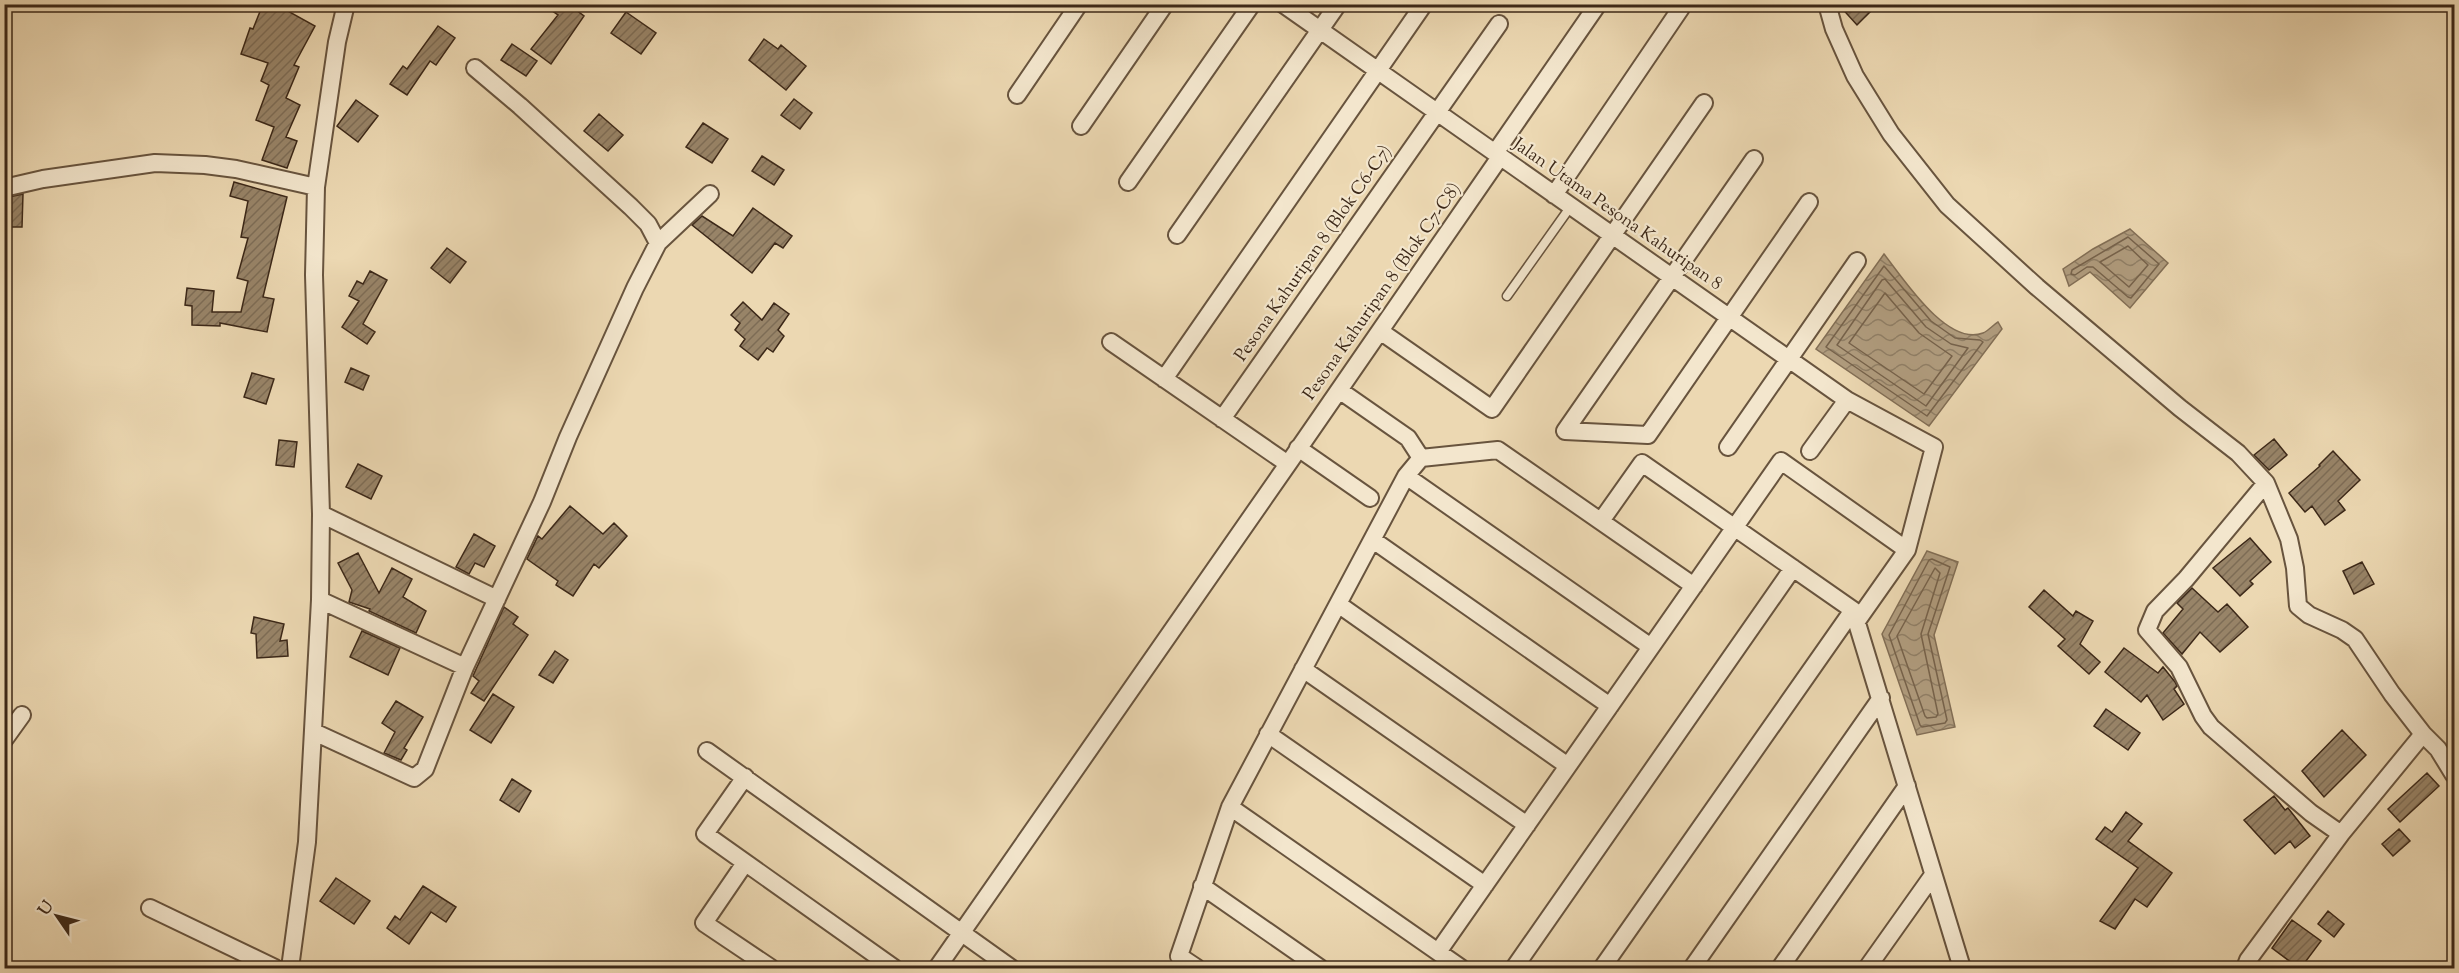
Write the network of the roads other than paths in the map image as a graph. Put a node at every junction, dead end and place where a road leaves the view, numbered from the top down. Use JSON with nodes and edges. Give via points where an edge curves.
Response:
{"nodes":[{"id":1,"x":346,"y":4,"type":"edge"},
{"id":2,"x":1079,"y":4,"type":"edge"},
{"id":3,"x":1165,"y":4,"type":"edge"},
{"id":4,"x":1252,"y":4,"type":"edge"},
{"id":5,"x":1283,"y":4,"type":"edge"},
{"id":6,"x":1338,"y":4,"type":"edge"},
{"id":7,"x":1424,"y":4,"type":"edge"},
{"id":8,"x":1598,"y":4,"type":"edge"},
{"id":9,"x":1677,"y":4,"type":"edge"},
{"id":10,"x":1827,"y":4,"type":"edge"},
{"id":11,"x":1498,"y":24,"type":"dead end"},
{"id":12,"x":1320,"y":30,"type":"junction"},
{"id":13,"x":475,"y":68,"type":"dead end"},
{"id":14,"x":1378,"y":71,"type":"junction"},
{"id":15,"x":1017,"y":95,"type":"dead end"},
{"id":16,"x":1704,"y":103,"type":"dead end"},
{"id":17,"x":1437,"y":112,"type":"junction"},
{"id":18,"x":1082,"y":126,"type":"dead end"},
{"id":19,"x":1498,"y":155,"type":"junction"},
{"id":20,"x":1754,"y":159,"type":"dead end"},
{"id":21,"x":1128,"y":182,"type":"dead end"},
{"id":22,"x":316,"y":187,"type":"junction"},
{"id":23,"x":4,"y":188,"type":"edge"},
{"id":24,"x":710,"y":194,"type":"dead end"},
{"id":25,"x":1554,"y":195,"type":"junction"},
{"id":26,"x":1809,"y":202,"type":"dead end"},
{"id":27,"x":1570,"y":206,"type":"junction"},
{"id":28,"x":1177,"y":235,"type":"dead end"},
{"id":29,"x":1613,"y":236,"type":"junction"},
{"id":30,"x":658,"y":243,"type":"junction"},
{"id":31,"x":1857,"y":261,"type":"dead end"},
{"id":32,"x":1672,"y":277,"type":"junction"},
{"id":33,"x":1507,"y":296,"type":"dead end"},
{"id":34,"x":1729,"y":317,"type":"junction"},
{"id":35,"x":1380,"y":331,"type":"junction"},
{"id":36,"x":1111,"y":342,"type":"dead end"},
{"id":37,"x":1789,"y":359,"type":"junction"},
{"id":38,"x":1164,"y":378,"type":"junction"},
{"id":39,"x":1339,"y":390,"type":"junction"},
{"id":40,"x":1847,"y":400,"type":"junction"},
{"id":41,"x":1222,"y":419,"type":"junction"},
{"id":42,"x":1728,"y":447,"type":"dead end"},
{"id":43,"x":1299,"y":448,"type":"junction"},
{"id":44,"x":1810,"y":451,"type":"dead end"},
{"id":45,"x":1420,"y":458,"type":"junction"},
{"id":46,"x":1288,"y":464,"type":"junction"},
{"id":47,"x":1406,"y":476,"type":"junction"},
{"id":48,"x":2266,"y":483,"type":"junction"},
{"id":49,"x":1370,"y":498,"type":"dead end"},
{"id":50,"x":321,"y":514,"type":"junction"},
{"id":51,"x":1601,"y":521,"type":"junction"},
{"id":52,"x":1735,"y":528,"type":"junction"},
{"id":53,"x":1373,"y":540,"type":"junction"},
{"id":54,"x":1907,"y":550,"type":"junction"},
{"id":55,"x":1793,"y":568,"type":"junction"},
{"id":56,"x":1694,"y":586,"type":"junction"},
{"id":57,"x":497,"y":599,"type":"junction"},
{"id":58,"x":320,"y":600,"type":"junction"},
{"id":59,"x":1338,"y":604,"type":"junction"},
{"id":60,"x":1855,"y":615,"type":"junction"},
{"id":61,"x":1651,"y":647,"type":"junction"},
{"id":62,"x":465,"y":667,"type":"junction"},
{"id":63,"x":1303,"y":669,"type":"junction"},
{"id":64,"x":1881,"y":698,"type":"junction"},
{"id":65,"x":1610,"y":706,"type":"junction"},
{"id":66,"x":22,"y":715,"type":"dead end"},
{"id":67,"x":314,"y":732,"type":"junction"},
{"id":68,"x":1268,"y":734,"type":"junction"},
{"id":69,"x":2423,"y":734,"type":"junction"},
{"id":70,"x":4,"y":740,"type":"edge"},
{"id":71,"x":707,"y":751,"type":"dead end"},
{"id":72,"x":1569,"y":766,"type":"junction"},
{"id":73,"x":2454,"y":775,"type":"edge"},
{"id":74,"x":745,"y":777,"type":"junction"},
{"id":75,"x":1907,"y":786,"type":"junction"},
{"id":76,"x":1230,"y":807,"type":"junction"},
{"id":77,"x":1527,"y":825,"type":"junction"},
{"id":78,"x":2341,"y":834,"type":"junction"},
{"id":79,"x":745,"y":863,"type":"junction"},
{"id":80,"x":1933,"y":875,"type":"junction"},
{"id":81,"x":1485,"y":885,"type":"junction"},
{"id":82,"x":1202,"y":886,"type":"junction"},
{"id":83,"x":150,"y":908,"type":"dead end"},
{"id":84,"x":962,"y":933,"type":"junction"},
{"id":85,"x":1438,"y":952,"type":"junction"},
{"id":86,"x":1959,"y":967,"type":"edge"},
{"id":87,"x":275,"y":969,"type":"edge"},
{"id":88,"x":290,"y":969,"type":"edge"},
{"id":89,"x":771,"y":969,"type":"edge"},
{"id":90,"x":894,"y":969,"type":"edge"},
{"id":91,"x":937,"y":969,"type":"edge"},
{"id":92,"x":1011,"y":969,"type":"edge"},
{"id":93,"x":1197,"y":969,"type":"edge"},
{"id":94,"x":1320,"y":969,"type":"edge"},
{"id":95,"x":1461,"y":969,"type":"edge"},
{"id":96,"x":1514,"y":969,"type":"edge"},
{"id":97,"x":1602,"y":969,"type":"edge"},
{"id":98,"x":1692,"y":969,"type":"edge"},
{"id":99,"x":1780,"y":969,"type":"edge"},
{"id":100,"x":1867,"y":969,"type":"edge"},
{"id":101,"x":2245,"y":969,"type":"edge"}],
"edges":[{"from":1,"to":22,"type":"street"},
{"from":2,"to":15,"type":"street"},
{"from":3,"to":18,"type":"street"},
{"from":4,"to":21,"type":"street"},
{"from":5,"to":12,"type":"street","name":"Jalan Utama Pesona Kahuripan 8"},
{"from":6,"to":12,"type":"street"},
{"from":7,"to":14,"type":"street"},
{"from":8,"to":19,"type":"street","name":"Pesona Kahuripan 8 (Blok C7-C8)"},
{"from":9,"to":25,"type":"street","via":[[1681,8]]},
{"from":10,"to":48,"type":"street","via":[[1844,52],[1875,109],[1947,205],[2037,287],[2238,453]]},
{"from":11,"to":17,"type":"street","name":"Pesona Kahuripan 8 (Blok C6-C7)"},
{"from":12,"to":14,"type":"street","name":"Jalan Utama Pesona Kahuripan 8"},
{"from":12,"to":28,"type":"street"},
{"from":13,"to":30,"type":"street","via":[[632,207],[648,224]]},
{"from":14,"to":17,"type":"street","name":"Jalan Utama Pesona Kahuripan 8"},
{"from":14,"to":38,"type":"street"},
{"from":16,"to":29,"type":"street"},
{"from":17,"to":19,"type":"street","name":"Jalan Utama Pesona Kahuripan 8"},
{"from":17,"to":41,"type":"street","name":"Pesona Kahuripan 8 (Blok C6-C7)"},
{"from":19,"to":25,"type":"street","name":"Jalan Utama Pesona Kahuripan 8"},
{"from":19,"to":35,"type":"street","name":"Pesona Kahuripan 8 (Blok C7-C8)"},
{"from":20,"to":32,"type":"street"},
{"from":22,"to":23,"type":"street","via":[[236,169],[155,164],[43,178]]},
{"from":22,"to":50,"type":"street","via":[[314,275]]},
{"from":24,"to":30,"type":"street"},
{"from":25,"to":27,"type":"street","name":"Jalan Utama Pesona Kahuripan 8"},
{"from":26,"to":34,"type":"street"},
{"from":27,"to":29,"type":"street","name":"Jalan Utama Pesona Kahuripan 8"},
{"from":27,"to":33,"type":"lane"},
{"from":29,"to":32,"type":"street","name":"Jalan Utama Pesona Kahuripan 8"},
{"from":29,"to":35,"type":"street","via":[[1492,409]]},
{"from":30,"to":57,"type":"street"},
{"from":31,"to":37,"type":"street"},
{"from":32,"to":34,"type":"street","name":"Jalan Utama Pesona Kahuripan 8"},
{"from":32,"to":34,"type":"street","via":[[1565,431],[1648,435]]},
{"from":34,"to":37,"type":"street","name":"Jalan Utama Pesona Kahuripan 8"},
{"from":35,"to":39,"type":"street","name":"Pesona Kahuripan 8 (Blok C7-C8)"},
{"from":36,"to":38,"type":"street"},
{"from":37,"to":40,"type":"street","name":"Jalan Utama Pesona Kahuripan 8"},
{"from":37,"to":42,"type":"street"},
{"from":38,"to":41,"type":"street"},
{"from":39,"to":43,"type":"street","name":"Pesona Kahuripan 8 (Blok C7-C8)"},
{"from":39,"to":45,"type":"street","via":[[1408,438]]},
{"from":40,"to":44,"type":"street"},
{"from":40,"to":54,"type":"street","name":"Jalan Utama Pesona Kahuripan 8","via":[[1934,447]]},
{"from":41,"to":46,"type":"street"},
{"from":43,"to":46,"type":"street","name":"Pesona Kahuripan 8 (Blok C7-C8)"},
{"from":43,"to":49,"type":"street"},
{"from":45,"to":47,"type":"street"},
{"from":45,"to":51,"type":"street","via":[[1498,450]]},
{"from":46,"to":84,"type":"street","name":"Pesona Kahuripan 8 (Blok C7-C8)"},
{"from":47,"to":53,"type":"street"},
{"from":47,"to":61,"type":"street"},
{"from":48,"to":69,"type":"street","via":[[2289,539],[2298,606],[2355,639]]},
{"from":48,"to":78,"type":"street","via":[[2155,611],[2147,630],[2178,667],[2211,728],[2298,803]]},
{"from":50,"to":57,"type":"street"},
{"from":50,"to":58,"type":"street"},
{"from":51,"to":52,"type":"street","via":[[1642,463]]},
{"from":51,"to":56,"type":"street"},
{"from":52,"to":54,"type":"street","via":[[1781,461]]},
{"from":52,"to":55,"type":"street"},
{"from":52,"to":56,"type":"street"},
{"from":53,"to":59,"type":"street"},
{"from":53,"to":65,"type":"street"},
{"from":54,"to":60,"type":"street"},
{"from":55,"to":60,"type":"street"},
{"from":55,"to":96,"type":"street"},
{"from":56,"to":61,"type":"street"},
{"from":57,"to":62,"type":"street"},
{"from":58,"to":62,"type":"street"},
{"from":58,"to":67,"type":"street"},
{"from":59,"to":63,"type":"street"},
{"from":59,"to":72,"type":"street"},
{"from":60,"to":64,"type":"street"},
{"from":60,"to":97,"type":"street"},
{"from":61,"to":65,"type":"street"},
{"from":62,"to":67,"type":"street","via":[[425,769],[414,778]]},
{"from":63,"to":68,"type":"street"},
{"from":63,"to":77,"type":"street"},
{"from":64,"to":75,"type":"street"},
{"from":64,"to":98,"type":"street"},
{"from":65,"to":72,"type":"street"},
{"from":66,"to":70,"type":"street"},
{"from":67,"to":88,"type":"street","via":[[307,842]]},
{"from":68,"to":76,"type":"street"},
{"from":68,"to":81,"type":"street"},
{"from":69,"to":73,"type":"street"},
{"from":69,"to":78,"type":"street"},
{"from":71,"to":74,"type":"street"},
{"from":72,"to":77,"type":"street"},
{"from":74,"to":79,"type":"street","via":[[705,834]]},
{"from":74,"to":84,"type":"street"},
{"from":75,"to":80,"type":"street"},
{"from":75,"to":99,"type":"street"},
{"from":76,"to":82,"type":"street"},
{"from":76,"to":85,"type":"street"},
{"from":77,"to":81,"type":"street"},
{"from":78,"to":101,"type":"street"},
{"from":79,"to":89,"type":"street","via":[[704,923]]},
{"from":79,"to":90,"type":"street"},
{"from":80,"to":86,"type":"street"},
{"from":80,"to":100,"type":"street"},
{"from":81,"to":85,"type":"street"},
{"from":82,"to":93,"type":"street","via":[[1179,956]]},
{"from":82,"to":94,"type":"street"},
{"from":83,"to":87,"type":"street"},
{"from":84,"to":91,"type":"street","name":"Pesona Kahuripan 8 (Blok C7-C8)"},
{"from":84,"to":92,"type":"street"},
{"from":85,"to":95,"type":"street"}]}
